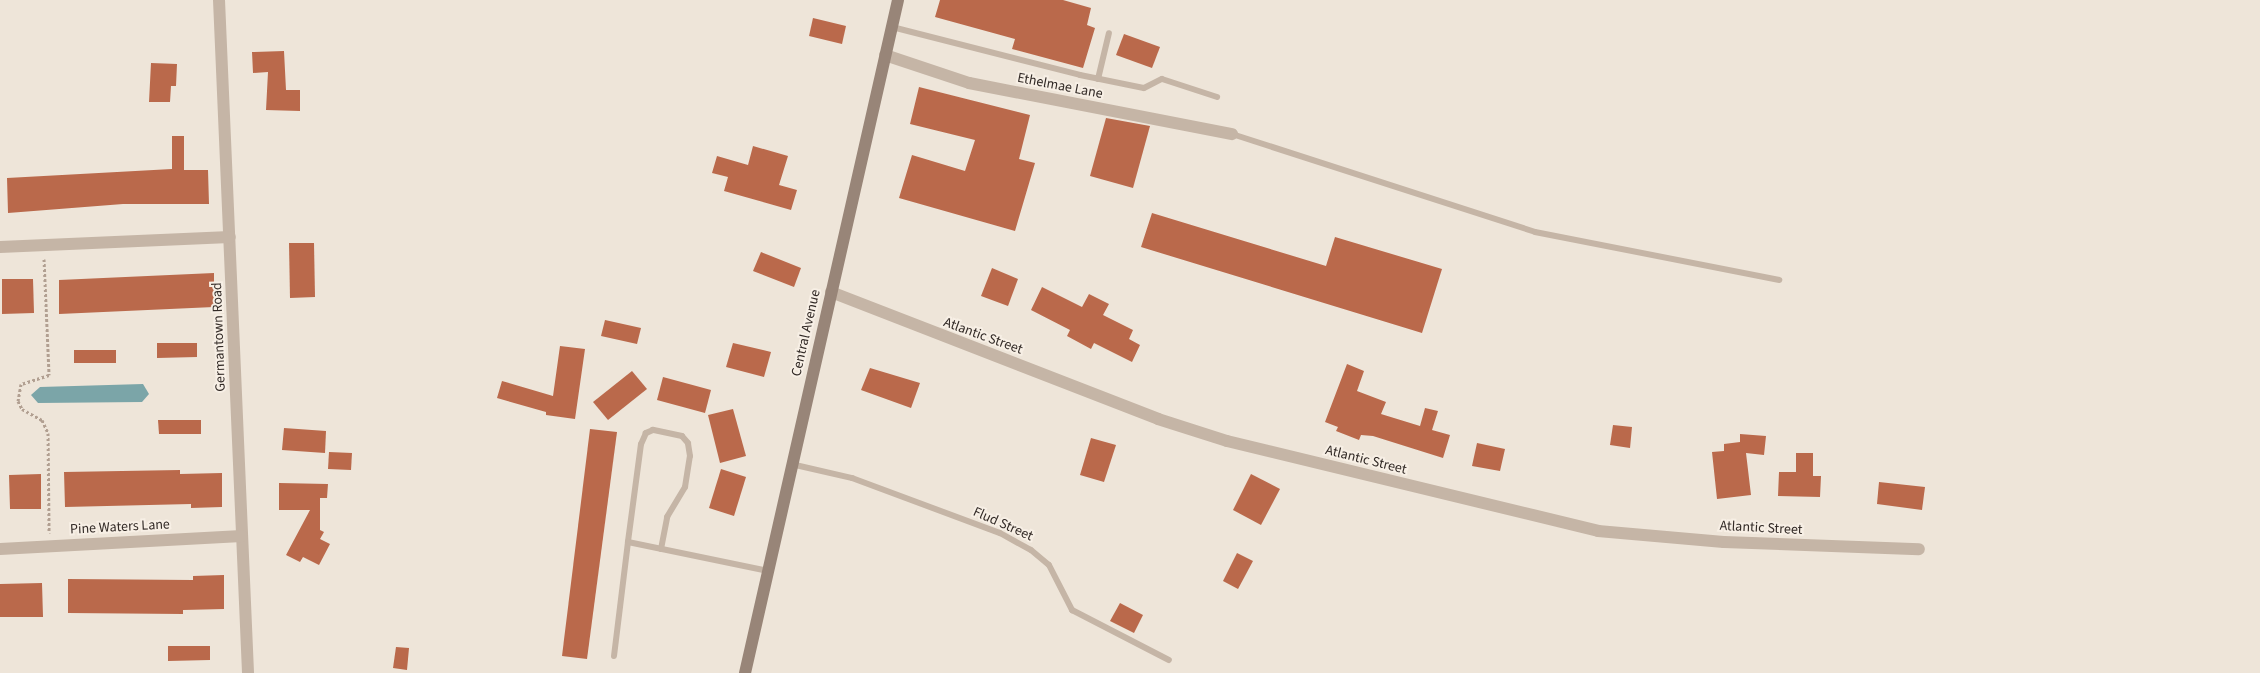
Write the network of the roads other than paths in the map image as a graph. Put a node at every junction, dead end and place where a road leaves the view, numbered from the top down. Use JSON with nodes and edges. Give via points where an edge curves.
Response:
{"nodes":[{"id":1,"x":219,"y":0,"type":"edge"},
{"id":2,"x":898,"y":0,"type":"edge"},
{"id":3,"x":892,"y":27,"type":"junction"},
{"id":4,"x":1109,"y":33,"type":"dead end"},
{"id":5,"x":884,"y":55,"type":"junction"},
{"id":6,"x":1098,"y":79,"type":"junction"},
{"id":7,"x":1217,"y":97,"type":"dead end"},
{"id":8,"x":1232,"y":134,"type":"joint"},
{"id":9,"x":230,"y":237,"type":"junction"},
{"id":10,"x":0,"y":247,"type":"edge"},
{"id":11,"x":1779,"y":280,"type":"dead end"},
{"id":12,"x":831,"y":292,"type":"junction"},
{"id":13,"x":791,"y":464,"type":"junction"},
{"id":14,"x":242,"y":536,"type":"junction"},
{"id":15,"x":628,"y":542,"type":"junction"},
{"id":16,"x":0,"y":549,"type":"edge"},
{"id":17,"x":661,"y":549,"type":"junction"},
{"id":18,"x":1919,"y":549,"type":"dead end"},
{"id":19,"x":768,"y":571,"type":"junction"},
{"id":20,"x":614,"y":656,"type":"dead end"},
{"id":21,"x":1169,"y":660,"type":"dead end"},
{"id":22,"x":248,"y":673,"type":"edge"},
{"id":23,"x":745,"y":673,"type":"edge"}],
"edges":[{"from":1,"to":9,"type":"street","name":"Germantown Road"},
{"from":2,"to":3,"type":"street","name":"Central Avenue"},
{"from":3,"to":5,"type":"street","name":"Central Avenue"},
{"from":3,"to":6,"type":"lane"},
{"from":4,"to":6,"type":"lane"},
{"from":5,"to":8,"type":"street","name":"Ethelmae Lane","via":[[969,83]]},
{"from":5,"to":12,"type":"street","name":"Central Avenue"},
{"from":6,"to":7,"type":"lane","via":[[1144,88],[1162,79]]},
{"from":8,"to":11,"type":"lane","via":[[1535,232]]},
{"from":9,"to":10,"type":"street"},
{"from":9,"to":14,"type":"street","name":"Germantown Road"},
{"from":12,"to":13,"type":"street","name":"Central Avenue"},
{"from":12,"to":18,"type":"street","name":"Atlantic Street","via":[[1150,416],[1227,441],[1598,532],[1724,542]]},
{"from":13,"to":19,"type":"street","name":"Central Avenue"},
{"from":13,"to":21,"type":"lane","name":"Flud Street","via":[[852,478],[1000,533],[1031,550],[1049,565],[1072,610]]},
{"from":14,"to":16,"type":"street","name":"Pine Waters Lane"},
{"from":14,"to":22,"type":"street","name":"Germantown Road"},
{"from":15,"to":17,"type":"lane"},
{"from":15,"to":17,"type":"lane","via":[[641,444],[646,433],[654,430],[682,436],[688,443],[690,456],[685,487],[667,517]]},
{"from":15,"to":20,"type":"lane"},
{"from":17,"to":19,"type":"lane"},
{"from":19,"to":23,"type":"street","name":"Central Avenue"}]}
